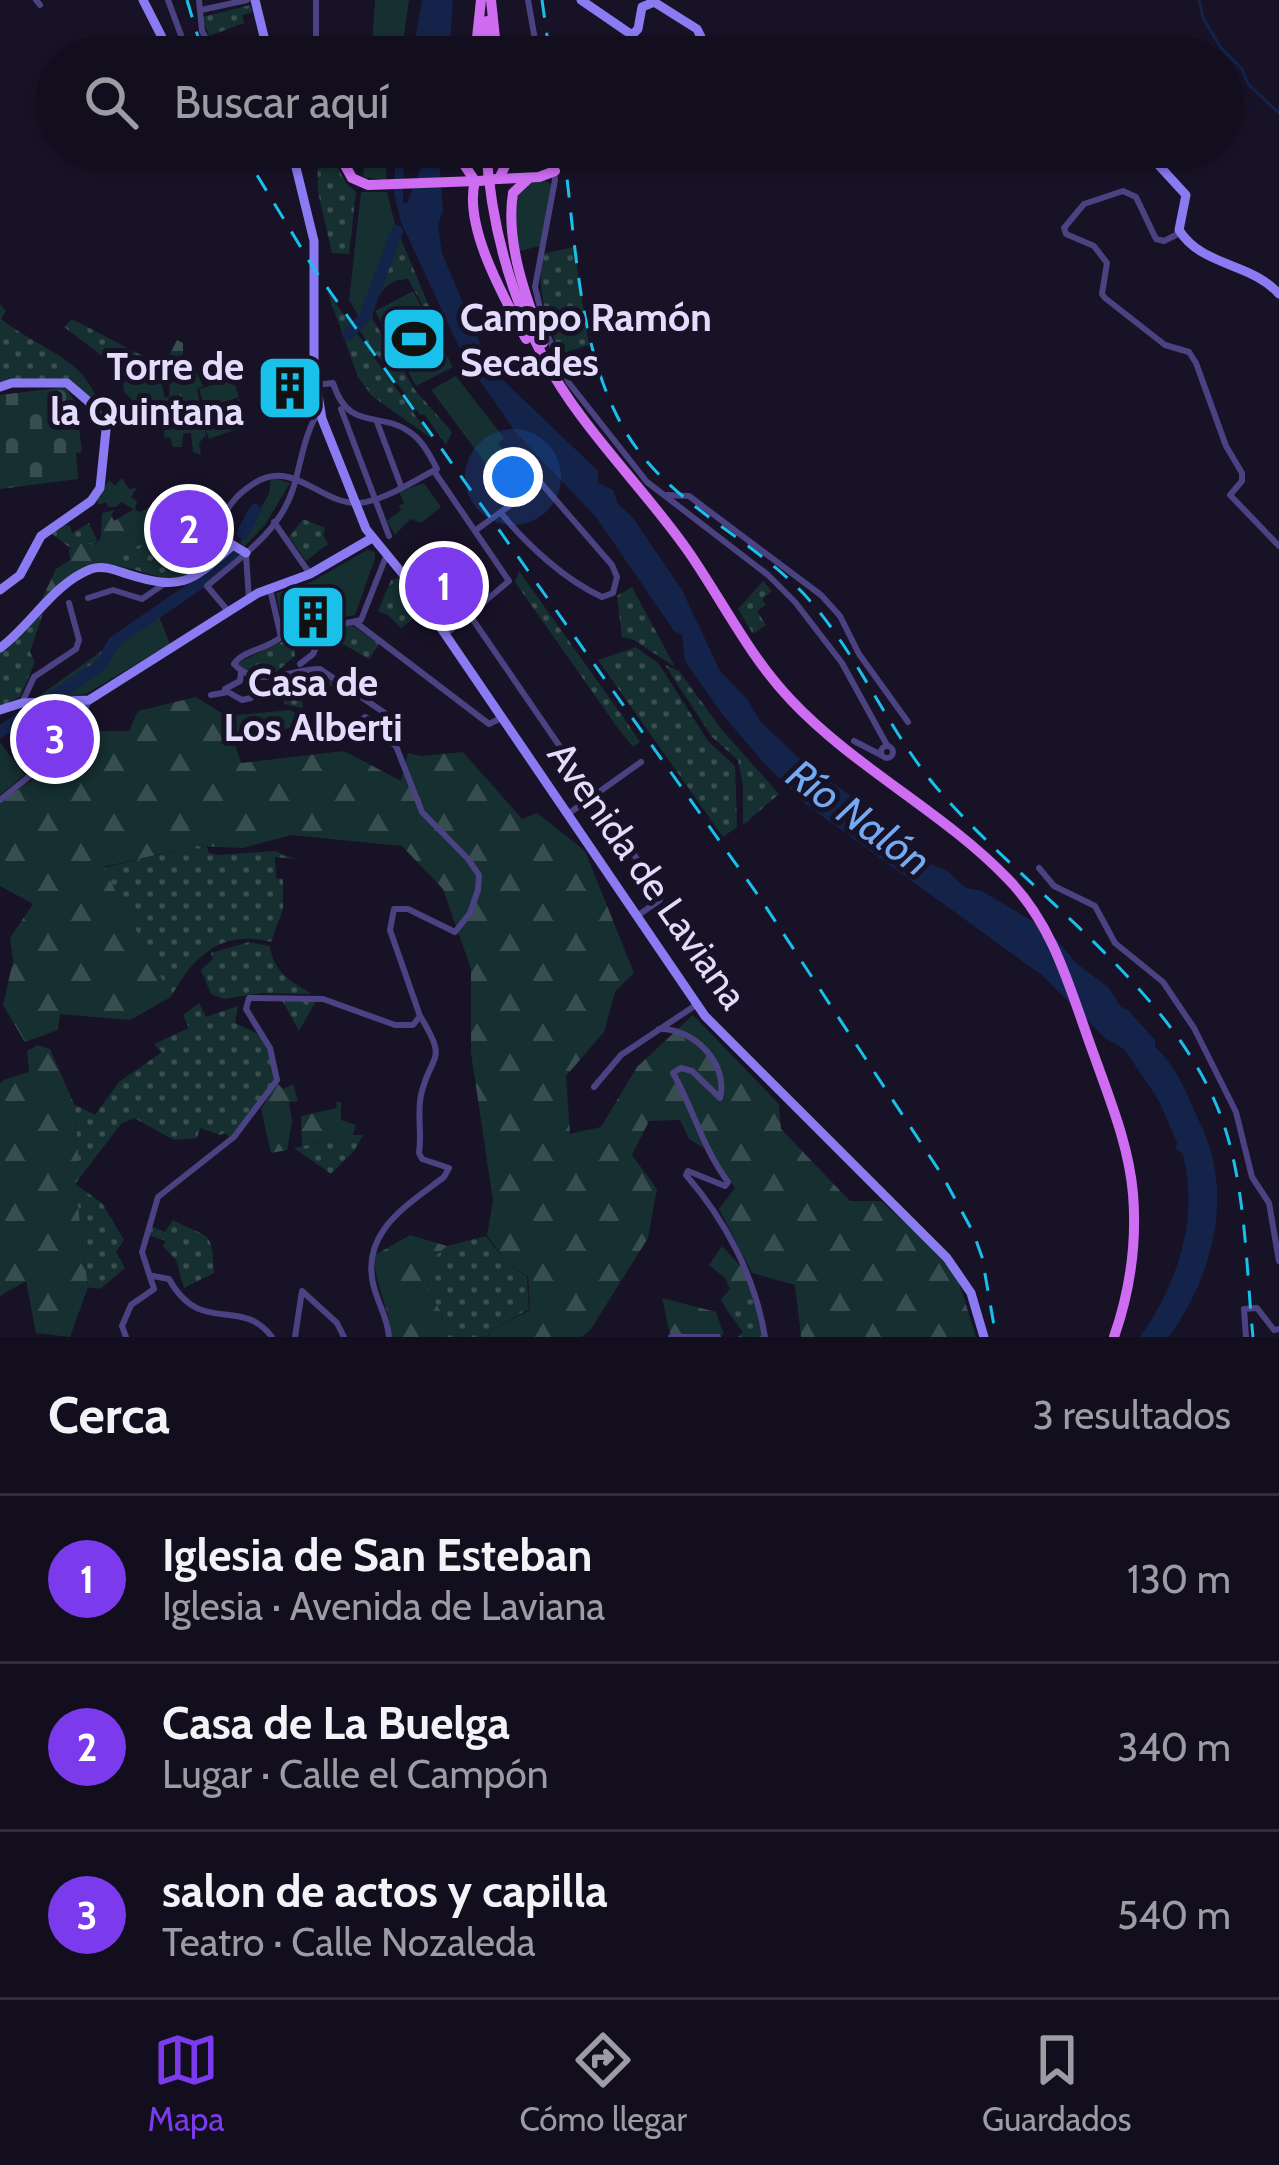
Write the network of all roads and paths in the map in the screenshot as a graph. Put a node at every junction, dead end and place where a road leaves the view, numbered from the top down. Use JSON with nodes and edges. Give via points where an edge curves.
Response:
{"nodes":[{"id":1,"x":142,"y":0,"type":"edge"},
{"id":2,"x":168,"y":0,"type":"edge"},
{"id":3,"x":199,"y":0,"type":"edge"},
{"id":4,"x":251,"y":0,"type":"edge"},
{"id":5,"x":316,"y":0,"type":"edge"},
{"id":6,"x":486,"y":0,"type":"edge"},
{"id":7,"x":528,"y":0,"type":"edge"},
{"id":8,"x":581,"y":0,"type":"edge"},
{"id":9,"x":201,"y":10,"type":"junction"},
{"id":10,"x":174,"y":22,"type":"junction"},
{"id":11,"x":159,"y":29,"type":"junction"},
{"id":12,"x":162,"y":36,"type":"edge"},
{"id":13,"x":180,"y":36,"type":"edge"},
{"id":14,"x":205,"y":36,"type":"edge"},
{"id":15,"x":263,"y":36,"type":"edge"},
{"id":16,"x":316,"y":36,"type":"edge"},
{"id":17,"x":479,"y":36,"type":"edge"},
{"id":18,"x":486,"y":36,"type":"edge"},
{"id":19,"x":493,"y":36,"type":"edge"},
{"id":20,"x":534,"y":36,"type":"edge"},
{"id":21,"x":700,"y":36,"type":"edge"},
{"id":22,"x":295,"y":168,"type":"edge"},
{"id":23,"x":344,"y":168,"type":"edge"},
{"id":24,"x":463,"y":168,"type":"edge"},
{"id":25,"x":467,"y":168,"type":"edge"},
{"id":26,"x":487,"y":168,"type":"edge"},
{"id":27,"x":502,"y":168,"type":"edge"},
{"id":28,"x":522,"y":168,"type":"edge"},
{"id":29,"x":554,"y":168,"type":"edge"},
{"id":30,"x":1161,"y":168,"type":"edge"},
{"id":31,"x":555,"y":171,"type":"junction"},
{"id":32,"x":534,"y":178,"type":"junction"},
{"id":33,"x":500,"y":179,"type":"junction"},
{"id":34,"x":447,"y":181,"type":"junction"},
{"id":35,"x":477,"y":181,"type":"junction"},
{"id":36,"x":554,"y":186,"type":"junction"},
{"id":37,"x":472,"y":199,"type":"junction"},
{"id":38,"x":512,"y":200,"type":"junction"},
{"id":39,"x":1180,"y":233,"type":"junction"},
{"id":40,"x":1279,"y":294,"type":"edge"},
{"id":41,"x":551,"y":370,"type":"junction"},
{"id":42,"x":315,"y":385,"type":"junction"},
{"id":43,"x":0,"y":387,"type":"edge"},
{"id":44,"x":562,"y":390,"type":"junction"},
{"id":45,"x":340,"y":406,"type":"junction"},
{"id":46,"x":320,"y":410,"type":"junction"},
{"id":47,"x":376,"y":420,"type":"junction"},
{"id":48,"x":435,"y":470,"type":"junction"},
{"id":49,"x":294,"y":477,"type":"junction"},
{"id":50,"x":401,"y":486,"type":"junction"},
{"id":51,"x":663,"y":495,"type":"junction"},
{"id":52,"x":374,"y":498,"type":"junction"},
{"id":53,"x":353,"y":502,"type":"junction"},
{"id":54,"x":501,"y":513,"type":"junction"},
{"id":55,"x":274,"y":522,"type":"junction"},
{"id":56,"x":476,"y":530,"type":"junction"},
{"id":57,"x":389,"y":536,"type":"dead end"},
{"id":58,"x":372,"y":538,"type":"junction"},
{"id":59,"x":233,"y":545,"type":"junction"},
{"id":60,"x":1279,"y":546,"type":"edge"},
{"id":61,"x":246,"y":554,"type":"junction"},
{"id":62,"x":387,"y":554,"type":"junction"},
{"id":63,"x":310,"y":574,"type":"junction"},
{"id":64,"x":167,"y":582,"type":"junction"},
{"id":65,"x":270,"y":589,"type":"junction"},
{"id":66,"x":0,"y":590,"type":"edge"},
{"id":67,"x":88,"y":598,"type":"dead end"},
{"id":68,"x":249,"y":599,"type":"junction"},
{"id":69,"x":69,"y":603,"type":"dead end"},
{"id":70,"x":230,"y":614,"type":"junction"},
{"id":71,"x":469,"y":614,"type":"junction"},
{"id":72,"x":356,"y":622,"type":"junction"},
{"id":73,"x":323,"y":631,"type":"junction"},
{"id":74,"x":446,"y":634,"type":"junction"},
{"id":75,"x":281,"y":638,"type":"junction"},
{"id":76,"x":0,"y":648,"type":"edge"},
{"id":77,"x":300,"y":664,"type":"dead end"},
{"id":78,"x":242,"y":672,"type":"junction"},
{"id":79,"x":251,"y":698,"type":"dead end"},
{"id":80,"x":89,"y":700,"type":"junction"},
{"id":81,"x":19,"y":704,"type":"junction"},
{"id":82,"x":0,"y":710,"type":"edge"},
{"id":83,"x":502,"y":718,"type":"junction"},
{"id":84,"x":908,"y":722,"type":"dead end"},
{"id":85,"x":854,"y":741,"type":"dead end"},
{"id":86,"x":641,"y":762,"type":"dead end"},
{"id":87,"x":593,"y":796,"type":"junction"},
{"id":88,"x":0,"y":800,"type":"edge"},
{"id":89,"x":568,"y":814,"type":"junction"},
{"id":90,"x":1039,"y":868,"type":"dead end"},
{"id":91,"x":635,"y":917,"type":"junction"},
{"id":92,"x":697,"y":1005,"type":"junction"},
{"id":93,"x":420,"y":1016,"type":"junction"},
{"id":94,"x":659,"y":1029,"type":"junction"},
{"id":95,"x":594,"y":1087,"type":"dead end"},
{"id":96,"x":1279,"y":1261,"type":"edge"},
{"id":97,"x":153,"y":1276,"type":"junction"},
{"id":98,"x":1279,"y":1329,"type":"edge"},
{"id":99,"x":126,"y":1337,"type":"edge"},
{"id":100,"x":272,"y":1337,"type":"edge"},
{"id":101,"x":295,"y":1337,"type":"edge"},
{"id":102,"x":344,"y":1337,"type":"edge"},
{"id":103,"x":389,"y":1337,"type":"edge"},
{"id":104,"x":671,"y":1337,"type":"edge"},
{"id":105,"x":718,"y":1337,"type":"edge"},
{"id":106,"x":765,"y":1337,"type":"edge"},
{"id":107,"x":984,"y":1337,"type":"edge"},
{"id":108,"x":1114,"y":1337,"type":"edge"},
{"id":109,"x":1246,"y":1337,"type":"edge"}],
"edges":[{"from":1,"to":11,"type":"street"},
{"from":2,"to":10,"type":"street"},
{"from":3,"to":9,"type":"street"},
{"from":4,"to":9,"type":"street"},
{"from":4,"to":15,"type":"street"},
{"from":5,"to":16,"type":"street"},
{"from":6,"to":17,"type":"main road"},
{"from":6,"to":18,"type":"main road"},
{"from":6,"to":19,"type":"main road"},
{"from":7,"to":20,"type":"street"},
{"from":8,"to":21,"type":"street","via":[[632,35],[641,7],[654,2]]},
{"from":9,"to":14,"type":"street"},
{"from":10,"to":11,"type":"street"},
{"from":10,"to":13,"type":"street"},
{"from":11,"to":12,"type":"street"},
{"from":22,"to":42,"type":"street","name":"Avenida de Laviana","via":[[314,255]]},
{"from":23,"to":34,"type":"main road","via":[[369,184]]},
{"from":24,"to":34,"type":"main road"},
{"from":25,"to":35,"type":"main road"},
{"from":26,"to":41,"type":"main road","via":[[503,259]]},
{"from":27,"to":33,"type":"main road"},
{"from":28,"to":32,"type":"main road"},
{"from":29,"to":31,"type":"street"},
{"from":30,"to":39,"type":"street","via":[[1186,195]]},
{"from":31,"to":32,"type":"main road"},
{"from":31,"to":36,"type":"street"},
{"from":32,"to":33,"type":"main road"},
{"from":32,"to":36,"type":"main road"},
{"from":32,"to":38,"type":"main road"},
{"from":33,"to":35,"type":"main road","bridge":true},
{"from":33,"to":38,"type":"main road"},
{"from":34,"to":35,"type":"main road"},
{"from":34,"to":37,"type":"main road"},
{"from":35,"to":37,"type":"main road"},
{"from":36,"to":51,"type":"street","via":[[535,278],[546,332],[590,412]]},
{"from":37,"to":44,"type":"main road","via":[[506,299]]},
{"from":38,"to":41,"type":"main road","via":[[516,252]]},
{"from":39,"to":40,"type":"street","via":[[1197,252],[1256,275]]},
{"from":39,"to":60,"type":"street","via":[[1156,239],[1136,197],[1123,191],[1079,207],[1064,228],[1107,263],[1105,298],[1165,344],[1189,352],[1242,473],[1230,495]]},
{"from":41,"to":44,"type":"main road"},
{"from":42,"to":45,"type":"street","via":[[333,382]]},
{"from":42,"to":46,"type":"street","name":"Avenida de Laviana"},
{"from":43,"to":66,"type":"street","via":[[67,383],[106,430],[100,488],[41,536],[20,574]]},
{"from":44,"to":108,"type":"main road","via":[[664,518],[788,698],[985,857],[1017,888],[1057,954],[1133,1192],[1132,1260]]},
{"from":45,"to":47,"type":"street"},
{"from":45,"to":52,"type":"street"},
{"from":46,"to":49,"type":"street"},
{"from":46,"to":53,"type":"street","name":"Avenida de Laviana"},
{"from":47,"to":48,"type":"street","via":[[415,436]]},
{"from":47,"to":50,"type":"street"},
{"from":48,"to":50,"type":"street"},
{"from":48,"to":56,"type":"street"},
{"from":49,"to":53,"type":"street"},
{"from":49,"to":55,"type":"street"},
{"from":49,"to":59,"type":"street","via":[[261,478],[235,496],[222,518]]},
{"from":50,"to":52,"type":"street"},
{"from":51,"to":84,"type":"street","via":[[689,496],[821,595]]},
{"from":51,"to":85,"type":"street","via":[[795,602],[842,663],[880,750]]},
{"from":52,"to":53,"type":"street"},
{"from":52,"to":57,"type":"street"},
{"from":53,"to":58,"type":"street","name":"Avenida de Laviana"},
{"from":54,"to":54,"type":"street","via":[[541,483],[612,565],[616,589],[595,594],[525,543]]},
{"from":54,"to":56,"type":"street"},
{"from":55,"to":61,"type":"street"},
{"from":55,"to":63,"type":"street"},
{"from":56,"to":71,"type":"street","via":[[509,581]]},
{"from":58,"to":62,"type":"street","name":"Avenida de Laviana"},
{"from":58,"to":63,"type":"street"},
{"from":59,"to":61,"type":"street"},
{"from":59,"to":64,"type":"street","via":[[191,580]]},
{"from":61,"to":68,"type":"street"},
{"from":61,"to":70,"type":"street","via":[[207,586]]},
{"from":62,"to":72,"type":"street"},
{"from":62,"to":74,"type":"street","name":"Avenida de Laviana"},
{"from":63,"to":65,"type":"street"},
{"from":64,"to":67,"type":"street","via":[[142,599],[113,590]]},
{"from":64,"to":76,"type":"street","via":[[88,570]]},
{"from":65,"to":68,"type":"street"},
{"from":65,"to":75,"type":"street"},
{"from":68,"to":70,"type":"street"},
{"from":69,"to":81,"type":"street","via":[[76,649],[34,676]]},
{"from":70,"to":80,"type":"street"},
{"from":71,"to":74,"type":"street"},
{"from":71,"to":87,"type":"street"},
{"from":72,"to":73,"type":"street"},
{"from":72,"to":83,"type":"street","via":[[489,724]]},
{"from":73,"to":75,"type":"street"},
{"from":73,"to":77,"type":"street"},
{"from":74,"to":83,"type":"street","name":"Avenida de Laviana"},
{"from":75,"to":78,"type":"street","via":[[233,660]]},
{"from":78,"to":79,"type":"street","via":[[240,681],[211,694]]},
{"from":78,"to":93,"type":"street","via":[[262,678],[320,669],[402,725],[399,733],[364,717],[359,722],[396,746],[422,812],[480,881],[455,932],[408,909],[390,915]]},
{"from":80,"to":81,"type":"street"},
{"from":80,"to":88,"type":"street","via":[[67,742]]},
{"from":81,"to":82,"type":"street"},
{"from":83,"to":89,"type":"street","name":"Avenida de Laviana"},
{"from":86,"to":87,"type":"street"},
{"from":87,"to":89,"type":"street"},
{"from":87,"to":91,"type":"street","via":[[661,895]]},
{"from":89,"to":91,"type":"street","name":"Avenida de Laviana"},
{"from":90,"to":96,"type":"street","via":[[1054,886],[1098,909],[1115,944],[1162,982],[1194,1028],[1236,1112],[1252,1178],[1269,1203]]},
{"from":91,"to":92,"type":"street","name":"Avenida de Laviana"},
{"from":92,"to":94,"type":"street"},
{"from":92,"to":107,"type":"street","name":"Avenida de Laviana","via":[[947,1258],[971,1293]]},
{"from":93,"to":97,"type":"street","via":[[403,1026],[323,999],[249,998],[246,1009],[270,1048],[277,1080],[234,1137],[158,1197],[142,1252]]},
{"from":93,"to":103,"type":"street","via":[[437,1059],[421,1095],[419,1153],[449,1168],[395,1213],[373,1250],[373,1285]]},
{"from":94,"to":95,"type":"street"},
{"from":94,"to":106,"type":"street","via":[[685,1033],[709,1052],[723,1078],[720,1098],[692,1071],[673,1073],[728,1182],[686,1175],[753,1283]]},
{"from":97,"to":99,"type":"street","via":[[154,1289],[124,1320]]},
{"from":97,"to":100,"type":"street","via":[[169,1279],[193,1310],[249,1319]]},
{"from":98,"to":109,"type":"street","via":[[1257,1308],[1244,1309]]},
{"from":101,"to":102,"type":"street","via":[[302,1291]]},
{"from":104,"to":105,"type":"street"}]}
